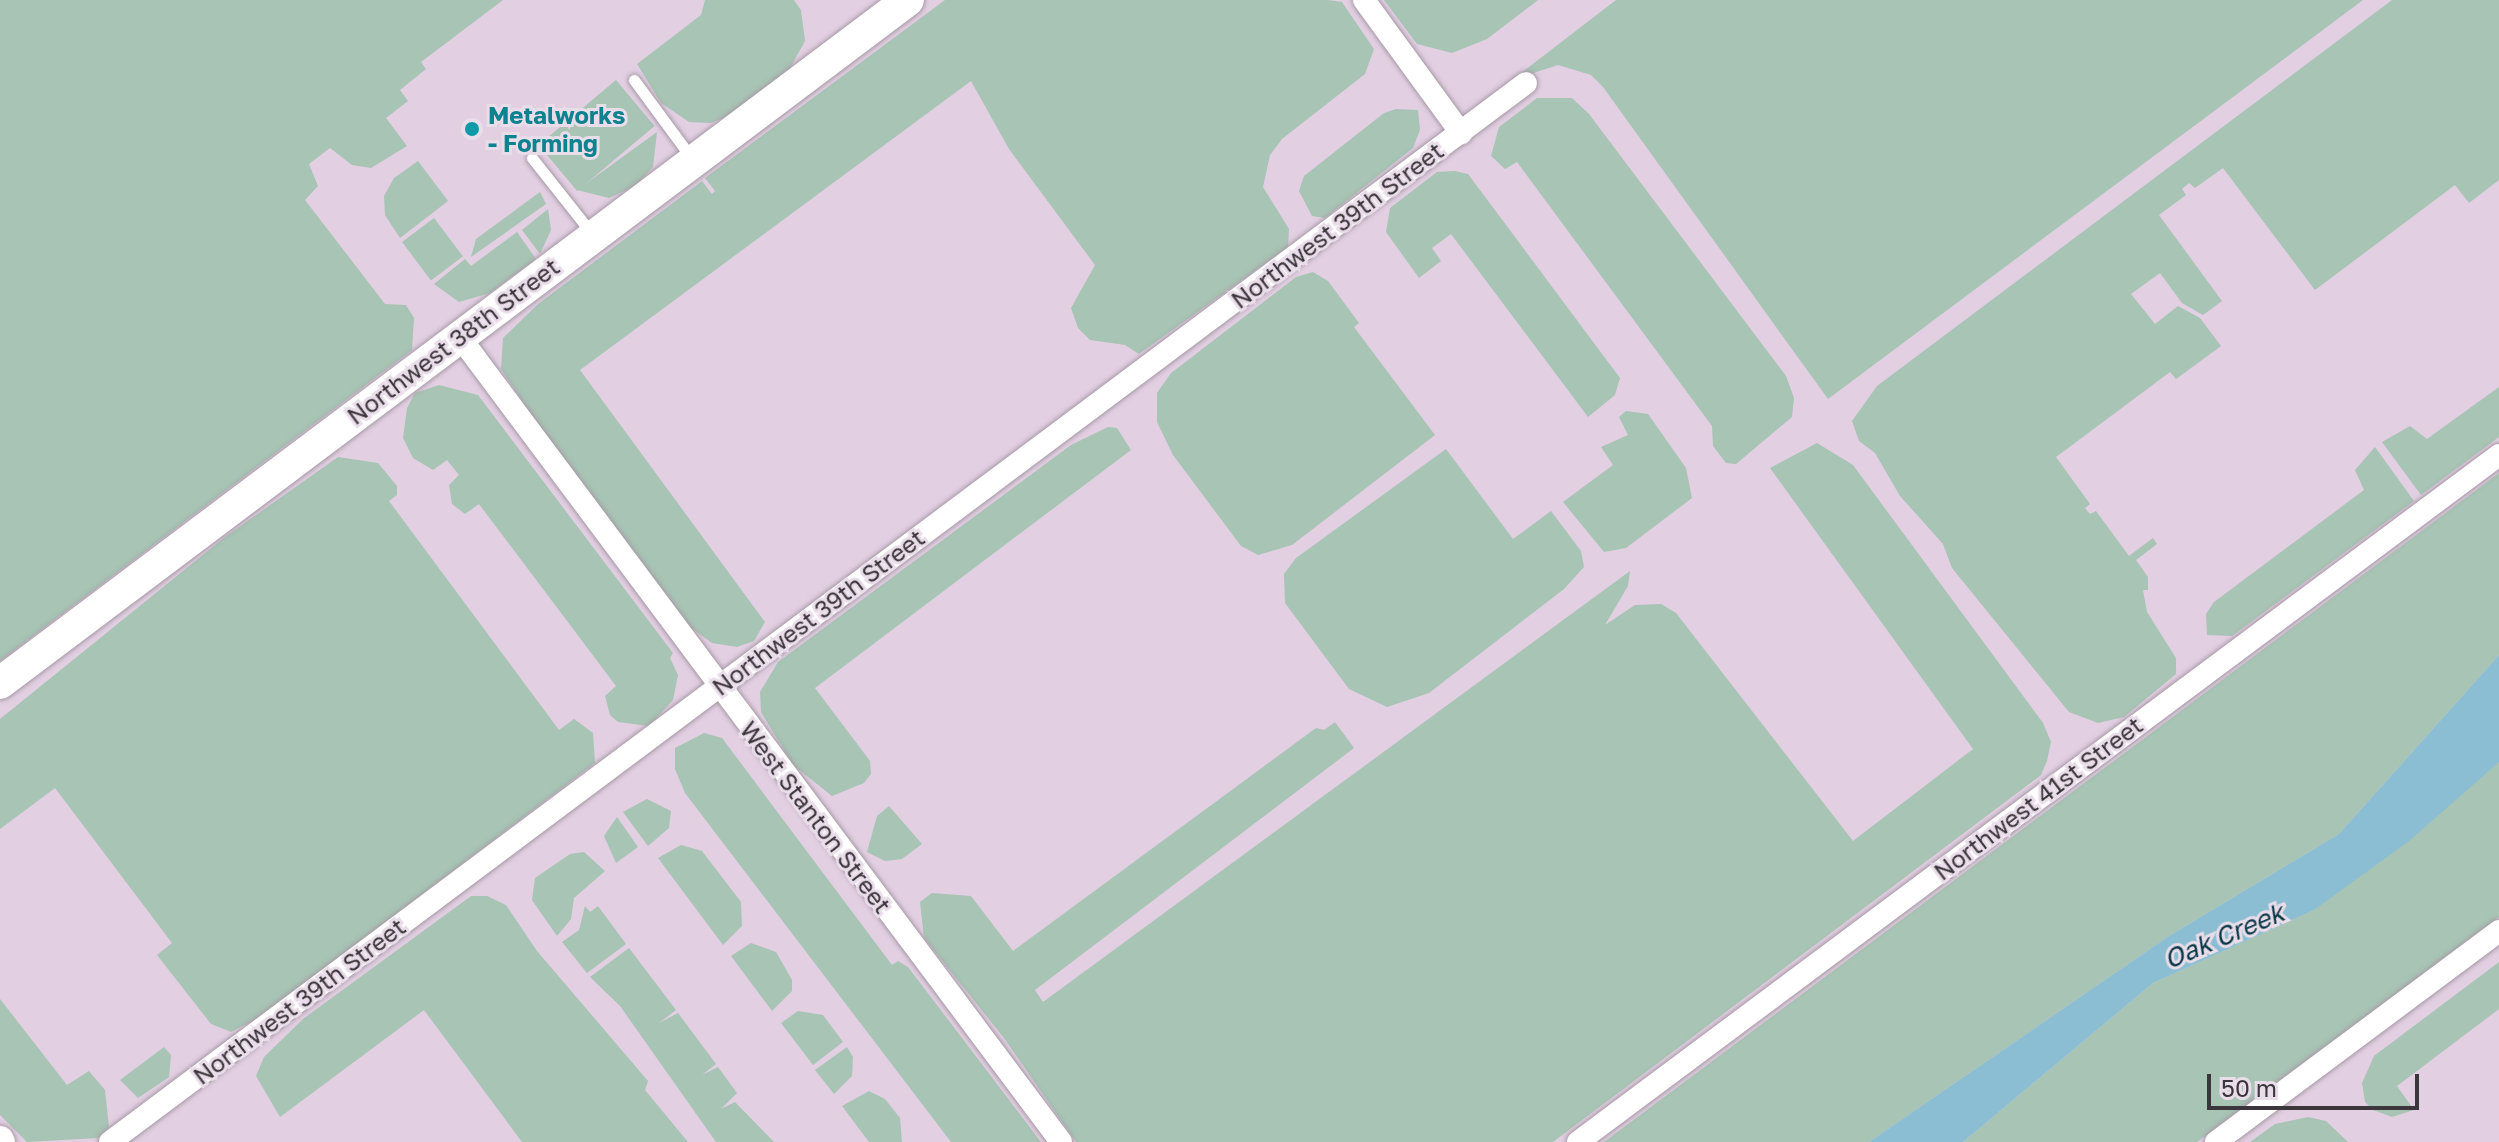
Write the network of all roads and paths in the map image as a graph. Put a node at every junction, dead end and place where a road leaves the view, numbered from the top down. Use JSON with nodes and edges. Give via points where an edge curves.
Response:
{"nodes":[{"id":1,"x":908,"y":0,"type":"edge"},
{"id":2,"x":1364,"y":0,"type":"edge"},
{"id":3,"x":634,"y":80,"type":"dead end"},
{"id":4,"x":1526,"y":83,"type":"dead end"},
{"id":5,"x":1461,"y":133,"type":"junction"},
{"id":6,"x":532,"y":158,"type":"dead end"},
{"id":7,"x":694,"y":160,"type":"junction"},
{"id":8,"x":593,"y":236,"type":"junction"},
{"id":9,"x":459,"y":336,"type":"junction"},
{"id":10,"x":2499,"y":455,"type":"edge"},
{"id":11,"x":0,"y":683,"type":"edge"},
{"id":12,"x":718,"y":686,"type":"junction"},
{"id":13,"x":2499,"y":931,"type":"edge"},
{"id":14,"x":110,"y":1142,"type":"edge"},
{"id":15,"x":1061,"y":1142,"type":"edge"},
{"id":16,"x":1578,"y":1142,"type":"edge"},
{"id":17,"x":2216,"y":1142,"type":"edge"}],
"edges":[{"from":1,"to":7,"type":"main road","name":"Northwest 38th Street"},
{"from":2,"to":5,"type":"street"},
{"from":3,"to":7,"type":"lane"},
{"from":4,"to":5,"type":"street","name":"Northwest 39th Street"},
{"from":5,"to":12,"type":"street","name":"Northwest 39th Street"},
{"from":6,"to":8,"type":"lane"},
{"from":7,"to":8,"type":"main road","name":"Northwest 38th Street"},
{"from":8,"to":9,"type":"main road","name":"Northwest 38th Street"},
{"from":9,"to":11,"type":"main road","name":"Northwest 38th Street"},
{"from":9,"to":12,"type":"street","name":"West Stanton Street"},
{"from":10,"to":16,"type":"street","name":"Northwest 41st Street"},
{"from":12,"to":14,"type":"street","name":"Northwest 39th Street"},
{"from":12,"to":15,"type":"street","name":"West Stanton Street"},
{"from":13,"to":17,"type":"street"}]}
